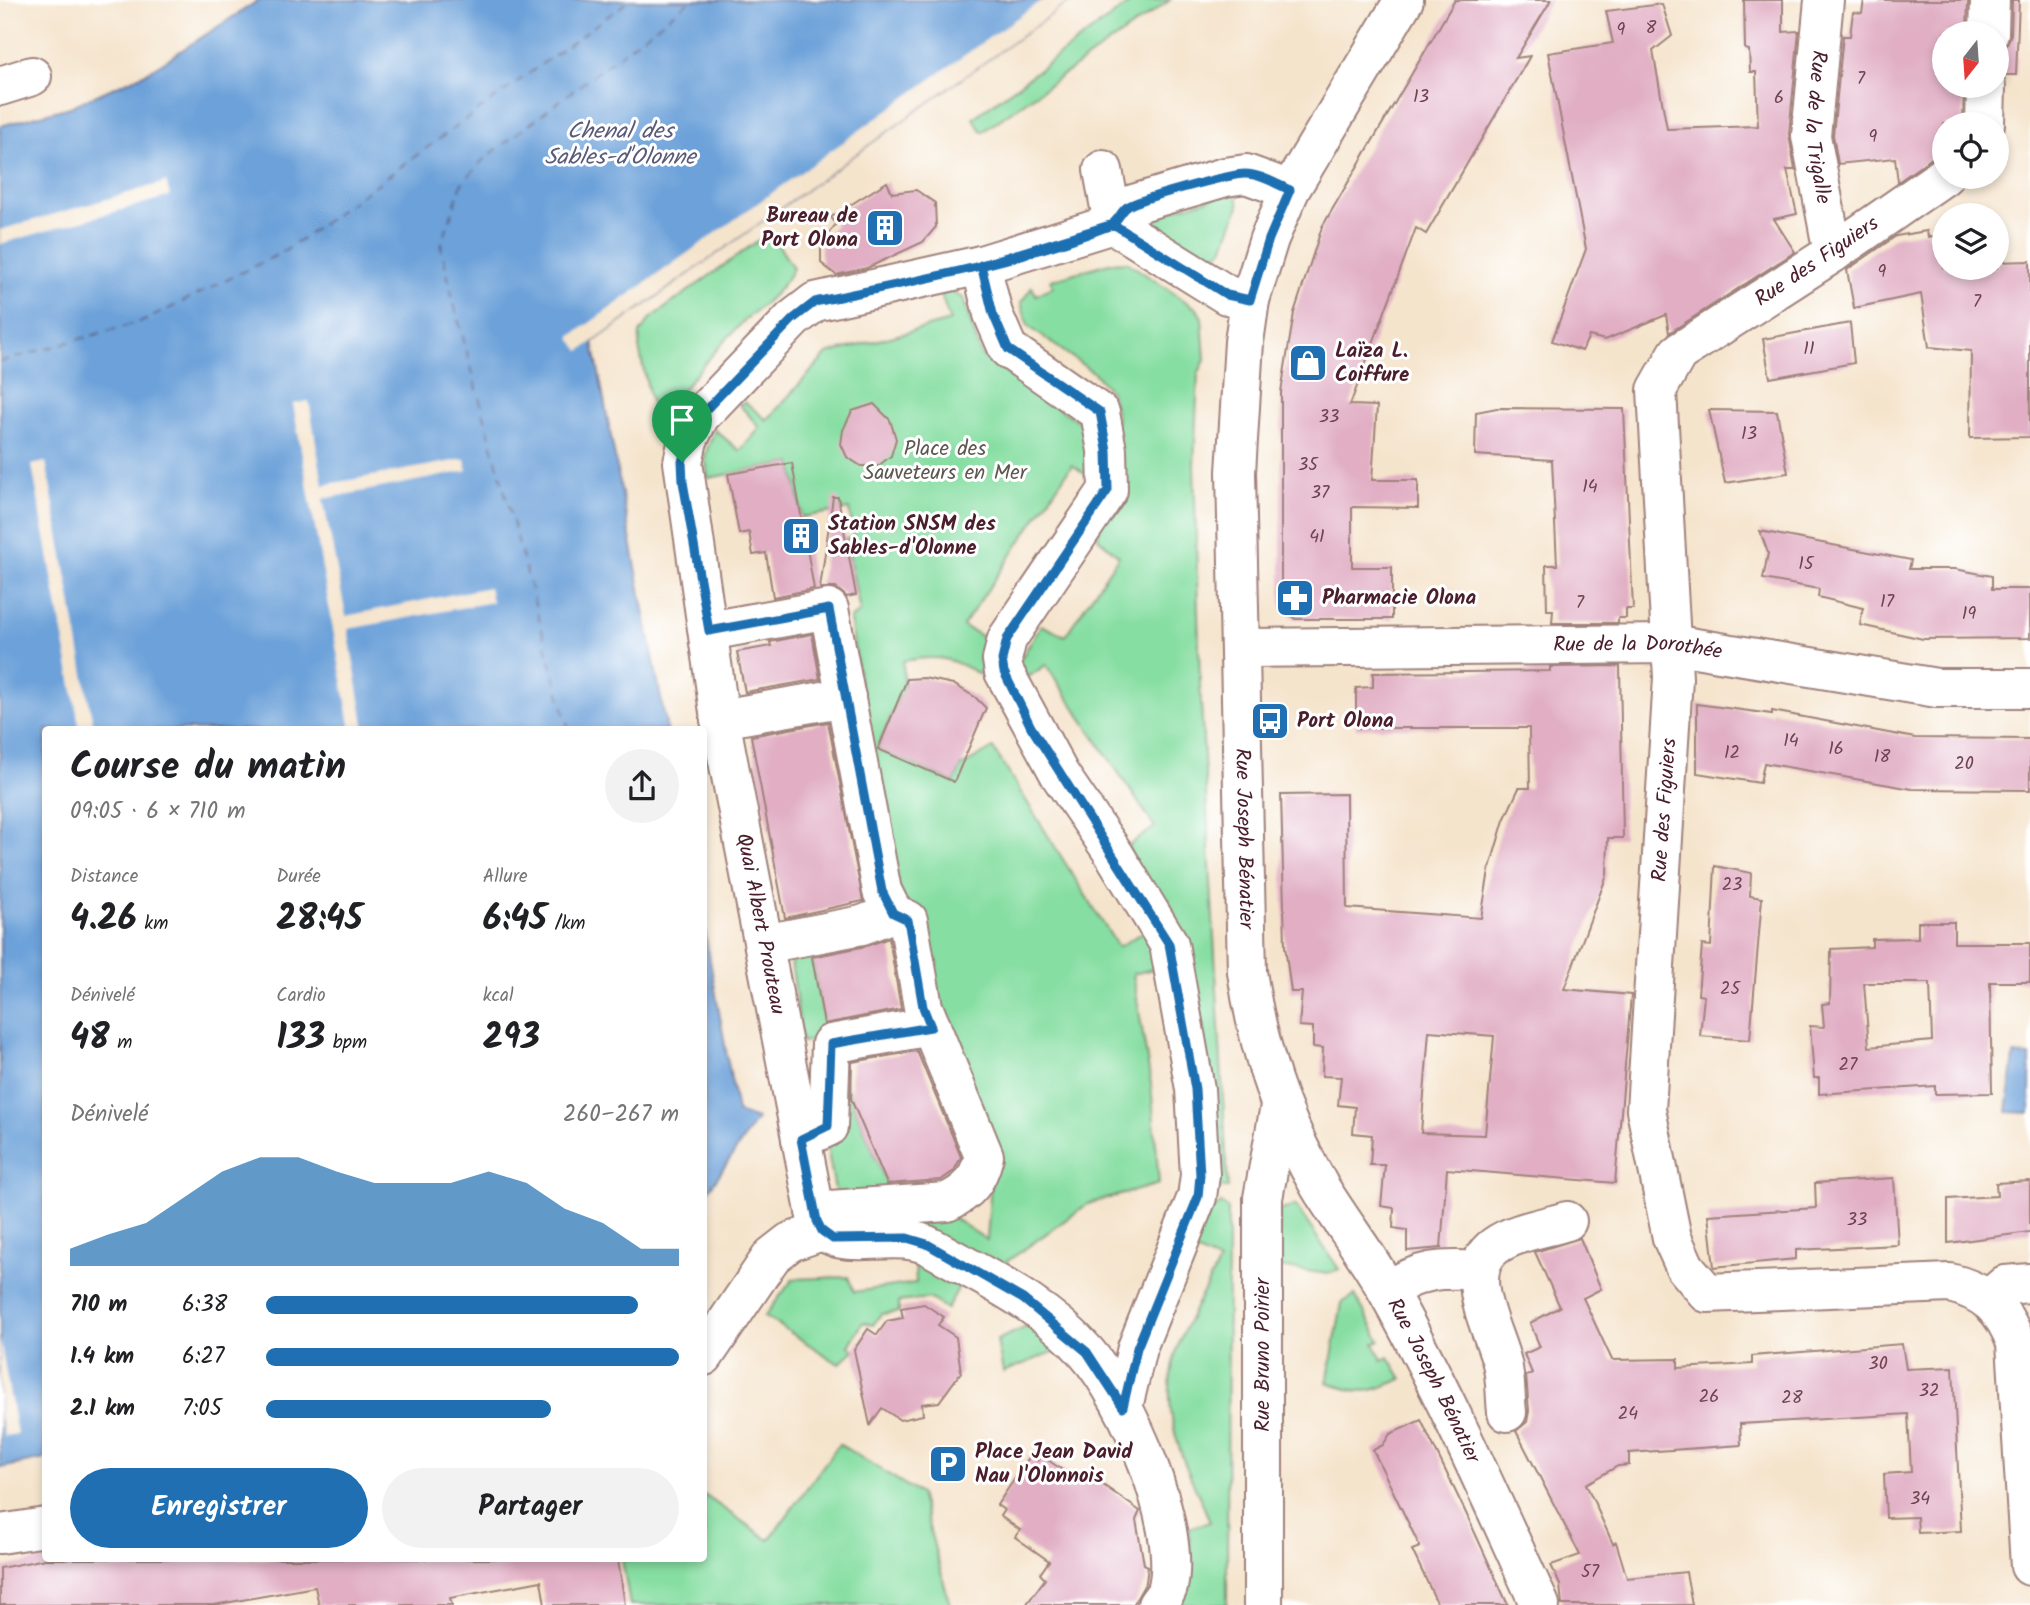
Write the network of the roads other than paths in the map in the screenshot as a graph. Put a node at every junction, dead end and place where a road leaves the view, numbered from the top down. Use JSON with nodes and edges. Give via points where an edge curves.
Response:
{"nodes":[{"id":1,"x":1404,"y":0,"type":"edge"},
{"id":2,"x":1990,"y":0,"type":"edge"},
{"id":3,"x":1822,"y":13,"type":"edge"},
{"id":4,"x":1989,"y":21,"type":"edge"},
{"id":5,"x":1102,"y":170,"type":"dead end"},
{"id":6,"x":1932,"y":184,"type":"edge"},
{"id":7,"x":1290,"y":190,"type":"junction"},
{"id":8,"x":1113,"y":224,"type":"junction"},
{"id":9,"x":1833,"y":253,"type":"junction"},
{"id":10,"x":981,"y":265,"type":"junction"},
{"id":11,"x":1250,"y":300,"type":"junction"},
{"id":12,"x":709,"y":631,"type":"junction"},
{"id":13,"x":1671,"y":644,"type":"junction"},
{"id":14,"x":1241,"y":648,"type":"junction"},
{"id":15,"x":2030,"y":688,"type":"edge"},
{"id":16,"x":846,"y":697,"type":"junction"},
{"id":17,"x":720,"y":719,"type":"junction"},
{"id":18,"x":893,"y":913,"type":"junction"},
{"id":19,"x":764,"y":944,"type":"junction"},
{"id":20,"x":931,"y":1027,"type":"junction"},
{"id":21,"x":1280,"y":1106,"type":"junction"},
{"id":22,"x":801,"y":1139,"type":"junction"},
{"id":23,"x":819,"y":1221,"type":"junction"},
{"id":24,"x":1567,"y":1221,"type":"dead end"},
{"id":25,"x":1479,"y":1271,"type":"junction"},
{"id":26,"x":1369,"y":1281,"type":"junction"},
{"id":27,"x":2030,"y":1283,"type":"edge"},
{"id":28,"x":1990,"y":1298,"type":"junction"},
{"id":29,"x":2023,"y":1346,"type":"edge"},
{"id":30,"x":707,"y":1352,"type":"edge"},
{"id":31,"x":1123,"y":1407,"type":"junction"},
{"id":32,"x":1507,"y":1412,"type":"dead end"},
{"id":33,"x":42,"y":1528,"type":"edge"},
{"id":34,"x":0,"y":1534,"type":"edge"},
{"id":35,"x":2030,"y":1566,"type":"edge"},
{"id":36,"x":1157,"y":1605,"type":"edge"},
{"id":37,"x":1263,"y":1605,"type":"edge"},
{"id":38,"x":1540,"y":1605,"type":"edge"}],
"edges":[{"from":1,"to":7,"type":"street","name":"Rue Joseph Bénatier"},
{"from":2,"to":4,"type":"street"},
{"from":3,"to":9,"type":"street","name":"Rue de la Trigalle","via":[[1811,136]]},
{"from":5,"to":8,"type":"street"},
{"from":6,"to":9,"type":"street","name":"Rue des Figuiers"},
{"from":7,"to":8,"type":"street","via":[[1259,176],[1226,177],[1127,206]]},
{"from":7,"to":11,"type":"street","name":"Rue Joseph Bénatier"},
{"from":8,"to":10,"type":"street"},
{"from":8,"to":11,"type":"street","via":[[1227,295]]},
{"from":9,"to":13,"type":"street","name":"Rue des Figuiers","via":[[1678,353],[1657,390]]},
{"from":10,"to":12,"type":"street","name":"Quai Albert Prouteau","via":[[815,302],[700,416],[682,462]]},
{"from":10,"to":31,"type":"street","via":[[993,314],[1008,349],[1100,412],[1107,450],[1108,490],[1007,639],[1004,672],[1060,775],[1169,944],[1195,1089],[1198,1197],[1137,1348]]},
{"from":11,"to":14,"type":"street","name":"Rue Joseph Bénatier","via":[[1236,472]]},
{"from":12,"to":16,"type":"street","via":[[829,609]]},
{"from":12,"to":17,"type":"street","name":"Quai Albert Prouteau"},
{"from":13,"to":14,"type":"street","name":"Rue de la Dorothée"},
{"from":13,"to":15,"type":"street","name":"Rue de la Dorothée","via":[[1937,688]]},
{"from":13,"to":28,"type":"street","name":"Rue des Figuiers","via":[[1673,678],[1646,1110],[1672,1238],[1685,1268],[1707,1293],[1950,1283]]},
{"from":14,"to":21,"type":"street","name":"Rue Joseph Bénatier","via":[[1247,972],[1260,1045]]},
{"from":16,"to":17,"type":"street"},
{"from":16,"to":18,"type":"street","via":[[882,891]]},
{"from":17,"to":19,"type":"street","name":"Quai Albert Prouteau"},
{"from":18,"to":19,"type":"street","via":[[862,925]]},
{"from":18,"to":20,"type":"street","via":[[908,920],[923,1007]]},
{"from":19,"to":22,"type":"street","name":"Quai Albert Prouteau"},
{"from":20,"to":22,"type":"street","via":[[831,1044],[828,1126]]},
{"from":20,"to":23,"type":"street","via":[[980,1142],[984,1156],[978,1177],[963,1194],[947,1202]]},
{"from":21,"to":26,"type":"street","name":"Rue Joseph Bénatier"},
{"from":21,"to":37,"type":"street","name":"Rue Bruno Poirier","via":[[1263,1198]]},
{"from":22,"to":23,"type":"street","name":"Quai Albert Prouteau"},
{"from":23,"to":30,"type":"street","via":[[772,1256]]},
{"from":23,"to":31,"type":"street","via":[[833,1239],[897,1237],[917,1241],[1023,1299],[1087,1352]]},
{"from":24,"to":25,"type":"street","via":[[1508,1239],[1494,1247]]},
{"from":25,"to":26,"type":"street","via":[[1437,1269]]},
{"from":25,"to":32,"type":"street","via":[[1479,1287],[1506,1379]]},
{"from":26,"to":38,"type":"street","name":"Rue Joseph Bénatier"},
{"from":27,"to":28,"type":"street","via":[[2005,1285]]},
{"from":28,"to":29,"type":"street"},
{"from":29,"to":35,"type":"street"},
{"from":31,"to":36,"type":"street","via":[[1162,1504],[1169,1534],[1168,1589]]},
{"from":33,"to":34,"type":"street"}]}
